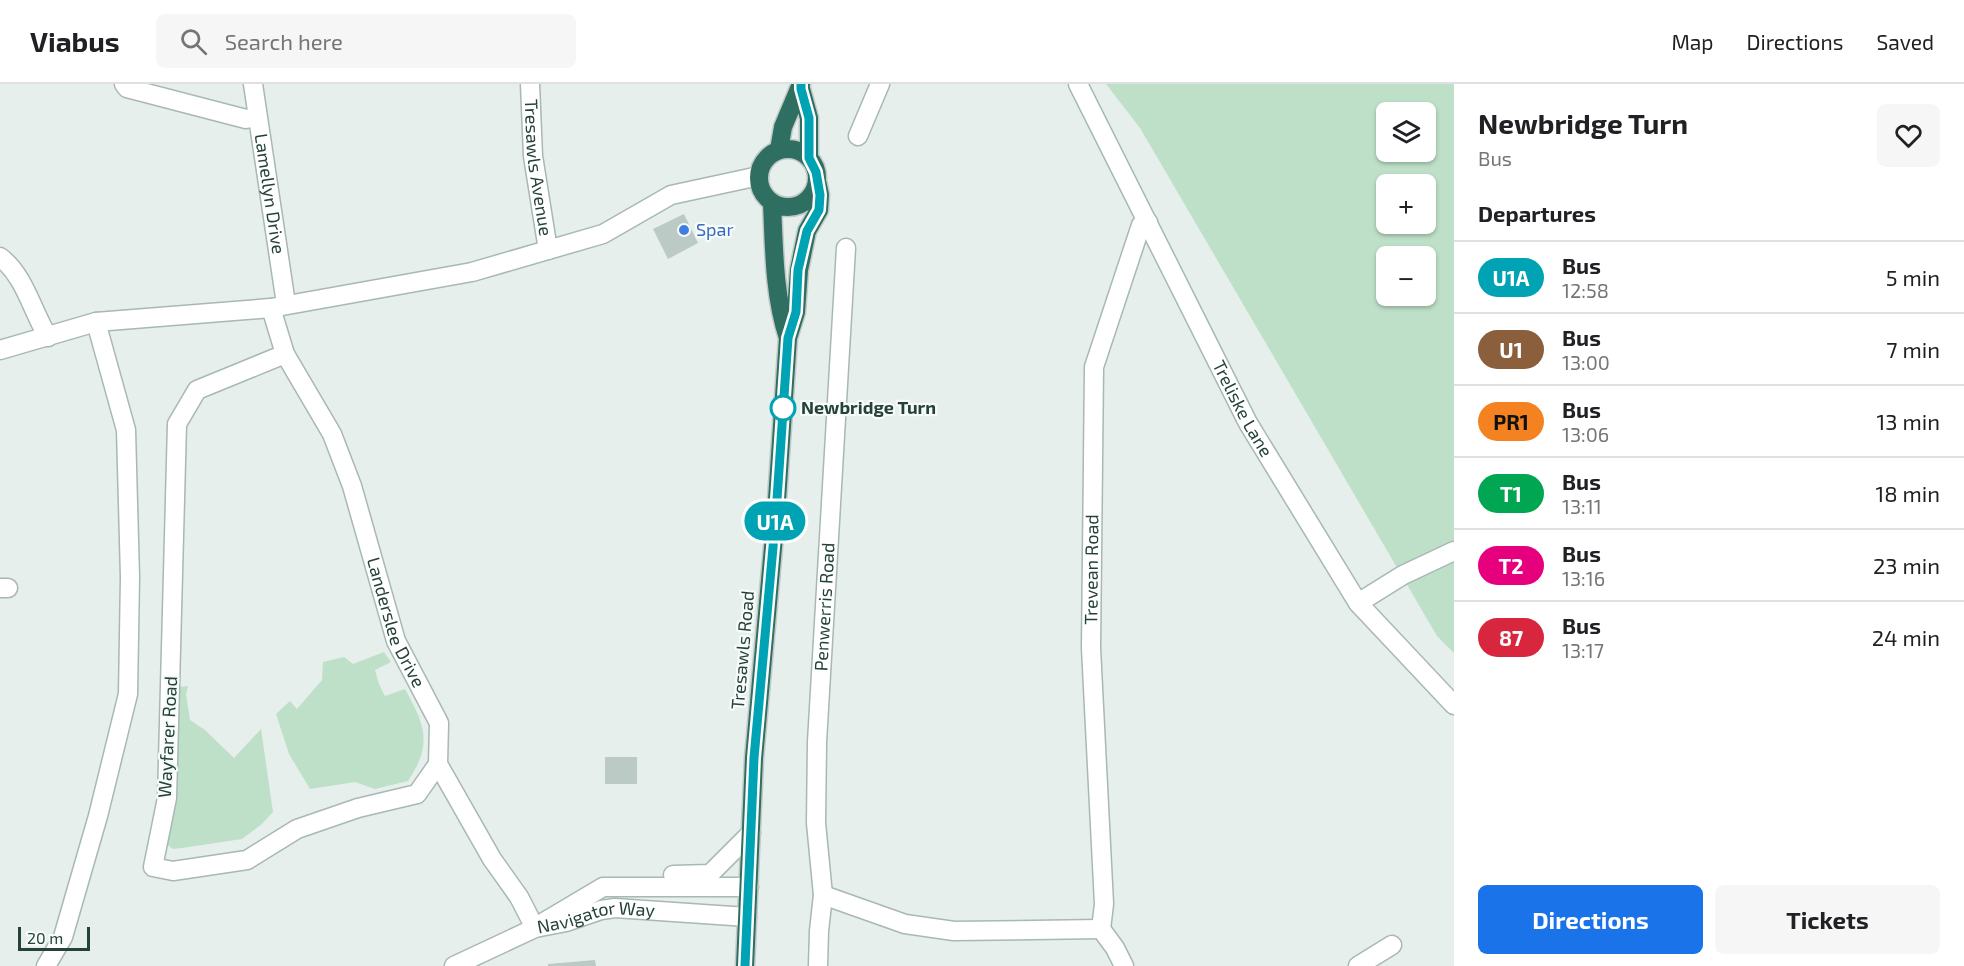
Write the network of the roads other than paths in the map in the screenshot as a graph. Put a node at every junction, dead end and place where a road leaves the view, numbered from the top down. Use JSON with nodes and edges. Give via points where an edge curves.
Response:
{"nodes":[{"id":1,"x":124,"y":84,"type":"edge"},
{"id":2,"x":253,"y":84,"type":"edge"},
{"id":3,"x":530,"y":84,"type":"edge"},
{"id":4,"x":880,"y":84,"type":"edge"},
{"id":5,"x":1078,"y":84,"type":"edge"},
{"id":6,"x":801,"y":86,"type":"edge"},
{"id":7,"x":257,"y":117,"type":"junction"},
{"id":8,"x":858,"y":136,"type":"dead end"},
{"id":9,"x":779,"y":150,"type":"junction"},
{"id":10,"x":809,"y":158,"type":"junction"},
{"id":11,"x":759,"y":176,"type":"junction"},
{"id":12,"x":817,"y":181,"type":"junction"},
{"id":13,"x":772,"y":203,"type":"junction"},
{"id":14,"x":1148,"y":222,"type":"junction"},
{"id":15,"x":846,"y":248,"type":"dead end"},
{"id":16,"x":548,"y":250,"type":"junction"},
{"id":17,"x":0,"y":257,"type":"edge"},
{"id":18,"x":278,"y":306,"type":"junction"},
{"id":19,"x":96,"y":322,"type":"junction"},
{"id":20,"x":48,"y":337,"type":"junction"},
{"id":21,"x":788,"y":338,"type":"junction"},
{"id":22,"x":0,"y":351,"type":"edge"},
{"id":23,"x":285,"y":354,"type":"junction"},
{"id":24,"x":1454,"y":551,"type":"edge"},
{"id":25,"x":1358,"y":603,"type":"junction"},
{"id":26,"x":1454,"y":705,"type":"edge"},
{"id":27,"x":438,"y":764,"type":"junction"},
{"id":28,"x":751,"y":833,"type":"junction"},
{"id":29,"x":603,"y":887,"type":"junction"},
{"id":30,"x":748,"y":887,"type":"junction"},
{"id":31,"x":823,"y":895,"type":"junction"},
{"id":32,"x":747,"y":917,"type":"junction"},
{"id":33,"x":535,"y":928,"type":"junction"},
{"id":34,"x":1101,"y":929,"type":"junction"},
{"id":35,"x":1392,"y":945,"type":"dead end"},
{"id":36,"x":46,"y":966,"type":"edge"},
{"id":37,"x":454,"y":966,"type":"edge"},
{"id":38,"x":745,"y":966,"type":"edge"},
{"id":39,"x":818,"y":966,"type":"edge"},
{"id":40,"x":1124,"y":966,"type":"edge"},
{"id":41,"x":1358,"y":966,"type":"edge"}],
"edges":[{"from":1,"to":7,"type":"street","via":[[138,93],[246,119]]},
{"from":2,"to":7,"type":"street","name":"Lamellyn Drive"},
{"from":3,"to":16,"type":"street","name":"Tresawls Avenue","via":[[533,156]]},
{"from":4,"to":8,"type":"street"},
{"from":5,"to":14,"type":"street","name":"Treliske Lane"},
{"from":6,"to":9,"type":"highway","via":[[783,127]]},
{"from":6,"to":10,"type":"highway","via":[[809,118]]},
{"from":7,"to":18,"type":"street","name":"Lamellyn Drive"},
{"from":9,"to":10,"type":"highway","via":[[795,150]]},
{"from":9,"to":11,"type":"highway","via":[[765,160]]},
{"from":10,"to":12,"type":"highway"},
{"from":11,"to":13,"type":"highway","via":[[765,197]]},
{"from":11,"to":16,"type":"street","via":[[671,195],[603,234]]},
{"from":12,"to":13,"type":"highway","via":[[811,197],[798,206],[783,208]]},
{"from":12,"to":21,"type":"highway","name":"Tresawls Road","via":[[819,210],[807,231],[798,270],[796,312]]},
{"from":13,"to":21,"type":"highway","name":"Tresawls Road","via":[[781,318]]},
{"from":14,"to":25,"type":"street","name":"Treliske Lane","via":[[1248,423]]},
{"from":14,"to":34,"type":"street","name":"Trevean Road","via":[[1141,225],[1094,367],[1091,648],[1104,904]]},
{"from":15,"to":31,"type":"street","name":"Penwerris Road","via":[[817,742],[816,823]]},
{"from":16,"to":18,"type":"street","via":[[471,272]]},
{"from":17,"to":20,"type":"street","via":[[9,263],[27,292]]},
{"from":18,"to":19,"type":"street"},
{"from":18,"to":23,"type":"street","name":"Landerslee Drive"},
{"from":19,"to":20,"type":"street"},
{"from":19,"to":36,"type":"street","via":[[126,429],[129,694],[63,937]]},
{"from":20,"to":22,"type":"street"},
{"from":21,"to":28,"type":"highway","name":"Tresawls Road"},
{"from":23,"to":27,"type":"street","name":"Landerslee Drive","via":[[332,434],[352,486],[396,641],[438,723]]},
{"from":23,"to":27,"type":"street","name":"Wayfarer Road","via":[[197,390],[177,424],[166,798],[153,867],[173,871],[247,860],[297,829],[358,808],[417,794]]},
{"from":24,"to":25,"type":"street","via":[[1403,575]]},
{"from":25,"to":26,"type":"street","name":"Treliske Lane"},
{"from":27,"to":33,"type":"street","name":"Landerslee Drive"},
{"from":28,"to":29,"type":"street","via":[[710,874],[656,875]]},
{"from":28,"to":30,"type":"highway","name":"Tresawls Road"},
{"from":29,"to":30,"type":"street"},
{"from":29,"to":33,"type":"street"},
{"from":30,"to":32,"type":"highway","name":"Tresawls Road"},
{"from":31,"to":34,"type":"street","via":[[905,924],[954,931]]},
{"from":31,"to":39,"type":"street","name":"Penwerris Road"},
{"from":32,"to":33,"type":"street","name":"Navigator Way","via":[[615,908]]},
{"from":32,"to":38,"type":"highway","name":"Tresawls Road"},
{"from":33,"to":37,"type":"street","name":"Navigator Way"},
{"from":34,"to":40,"type":"street"},
{"from":35,"to":41,"type":"street"}]}
